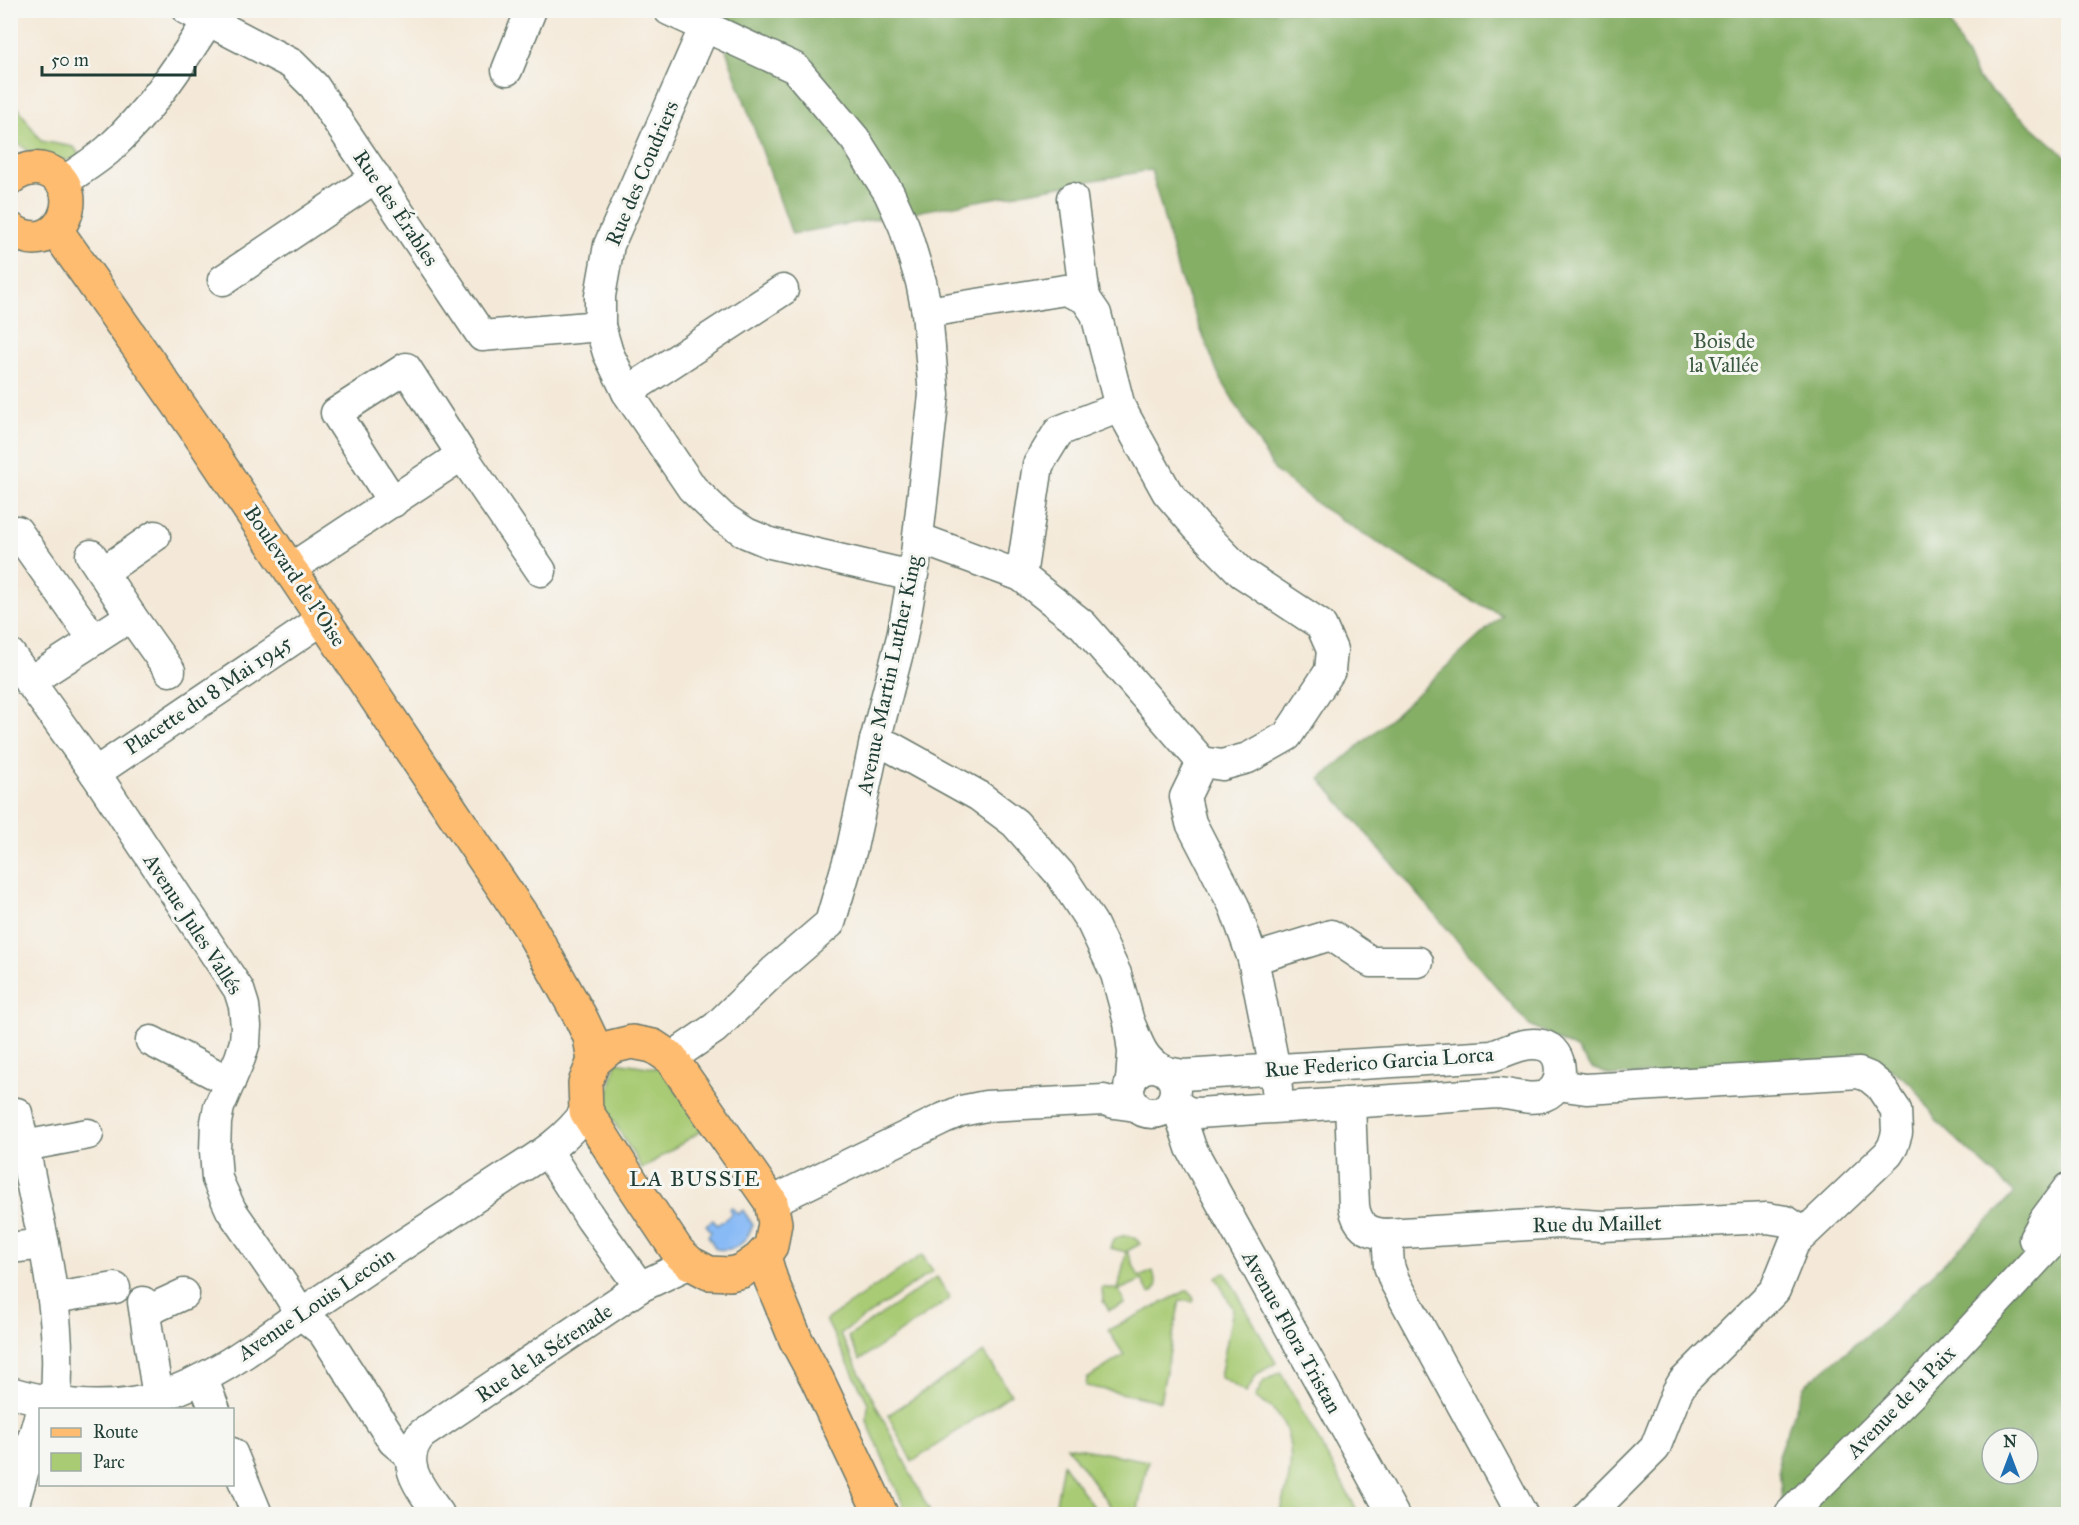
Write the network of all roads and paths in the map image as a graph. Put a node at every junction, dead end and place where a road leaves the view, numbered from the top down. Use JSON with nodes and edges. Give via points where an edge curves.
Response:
{"nodes":[{"id":1,"x":522,"y":10,"type":"edge"},
{"id":2,"x":531,"y":10,"type":"edge"},
{"id":3,"x":669,"y":10,"type":"edge"},
{"id":4,"x":203,"y":14,"type":"edge"},
{"id":5,"x":705,"y":26,"type":"junction"},
{"id":6,"x":13,"y":170,"type":"edge"},
{"id":7,"x":376,"y":177,"type":"junction"},
{"id":8,"x":62,"y":183,"type":"junction"},
{"id":9,"x":1072,"y":198,"type":"dead end"},
{"id":10,"x":10,"y":229,"type":"edge"},
{"id":11,"x":56,"y":230,"type":"junction"},
{"id":12,"x":222,"y":280,"type":"dead end"},
{"id":13,"x":783,"y":290,"type":"dead end"},
{"id":14,"x":1085,"y":298,"type":"junction"},
{"id":15,"x":927,"y":312,"type":"junction"},
{"id":16,"x":600,"y":326,"type":"junction"},
{"id":17,"x":627,"y":392,"type":"junction"},
{"id":18,"x":1120,"y":407,"type":"junction"},
{"id":19,"x":462,"y":455,"type":"junction"},
{"id":20,"x":393,"y":502,"type":"junction"},
{"id":21,"x":17,"y":531,"type":"dead end"},
{"id":22,"x":155,"y":536,"type":"dead end"},
{"id":23,"x":918,"y":538,"type":"junction"},
{"id":24,"x":290,"y":569,"type":"junction"},
{"id":25,"x":541,"y":571,"type":"dead end"},
{"id":26,"x":912,"y":576,"type":"junction"},
{"id":27,"x":1021,"y":576,"type":"junction"},
{"id":28,"x":131,"y":616,"type":"junction"},
{"id":29,"x":323,"y":619,"type":"junction"},
{"id":30,"x":94,"y":640,"type":"junction"},
{"id":31,"x":10,"y":654,"type":"edge"},
{"id":32,"x":170,"y":671,"type":"dead end"},
{"id":33,"x":29,"y":682,"type":"junction"},
{"id":34,"x":875,"y":741,"type":"junction"},
{"id":35,"x":1202,"y":762,"type":"junction"},
{"id":36,"x":95,"y":773,"type":"junction"},
{"id":37,"x":529,"y":926,"type":"junction"},
{"id":38,"x":1253,"y":959,"type":"junction"},
{"id":39,"x":1418,"y":963,"type":"dead end"},
{"id":40,"x":151,"y":1041,"type":"dead end"},
{"id":41,"x":632,"y":1042,"type":"junction"},
{"id":42,"x":671,"y":1058,"type":"junction"},
{"id":43,"x":594,"y":1061,"type":"junction"},
{"id":44,"x":1275,"y":1070,"type":"junction"},
{"id":45,"x":230,"y":1082,"type":"junction"},
{"id":46,"x":1557,"y":1084,"type":"junction"},
{"id":47,"x":1160,"y":1094,"type":"junction"},
{"id":48,"x":1350,"y":1104,"type":"junction"},
{"id":49,"x":1278,"y":1108,"type":"junction"},
{"id":50,"x":586,"y":1111,"type":"junction"},
{"id":51,"x":17,"y":1113,"type":"dead end"},
{"id":52,"x":88,"y":1134,"type":"dead end"},
{"id":53,"x":24,"y":1146,"type":"junction"},
{"id":54,"x":547,"y":1151,"type":"junction"},
{"id":55,"x":2068,"y":1188,"type":"edge"},
{"id":56,"x":771,"y":1202,"type":"junction"},
{"id":57,"x":2068,"y":1222,"type":"edge"},
{"id":58,"x":1387,"y":1233,"type":"junction"},
{"id":59,"x":1804,"y":1233,"type":"junction"},
{"id":60,"x":44,"y":1244,"type":"junction"},
{"id":61,"x":10,"y":1248,"type":"edge"},
{"id":62,"x":767,"y":1252,"type":"junction"},
{"id":63,"x":690,"y":1263,"type":"junction"},
{"id":64,"x":730,"y":1274,"type":"junction"},
{"id":65,"x":640,"y":1287,"type":"junction"},
{"id":66,"x":2009,"y":1287,"type":"junction"},
{"id":67,"x":115,"y":1288,"type":"dead end"},
{"id":68,"x":184,"y":1294,"type":"dead end"},
{"id":69,"x":54,"y":1298,"type":"junction"},
{"id":70,"x":301,"y":1314,"type":"junction"},
{"id":71,"x":796,"y":1340,"type":"junction"},
{"id":72,"x":203,"y":1380,"type":"junction"},
{"id":73,"x":10,"y":1392,"type":"edge"},
{"id":74,"x":158,"y":1397,"type":"junction"},
{"id":75,"x":45,"y":1407,"type":"edge"},
{"id":76,"x":214,"y":1408,"type":"edge"},
{"id":77,"x":39,"y":1426,"type":"edge"},
{"id":78,"x":411,"y":1456,"type":"junction"},
{"id":79,"x":234,"y":1458,"type":"edge"},
{"id":80,"x":11,"y":1515,"type":"edge"},
{"id":81,"x":257,"y":1515,"type":"edge"},
{"id":82,"x":439,"y":1515,"type":"edge"},
{"id":83,"x":881,"y":1515,"type":"edge"},
{"id":84,"x":1393,"y":1515,"type":"edge"},
{"id":85,"x":1522,"y":1515,"type":"edge"},
{"id":86,"x":1589,"y":1515,"type":"edge"},
{"id":87,"x":1790,"y":1515,"type":"edge"}],
"edges":[{"from":1,"to":2,"type":"street","via":[[505,63]]},
{"from":3,"to":5,"type":"street","name":"Avenue Martin Luther King"},
{"from":4,"to":7,"type":"street","name":"Rue des Érables","via":[[292,64],[314,86]]},
{"from":4,"to":8,"type":"street","via":[[167,84],[106,152]]},
{"from":5,"to":15,"type":"street","name":"Avenue Martin Luther King","via":[[795,69],[855,139],[889,193],[904,226]]},
{"from":5,"to":16,"type":"street","name":"Rue des Coudriers","via":[[609,245],[600,296]]},
{"from":6,"to":8,"type":"main road","via":[[43,170]]},
{"from":7,"to":12,"type":"street"},
{"from":7,"to":16,"type":"street","name":"Rue des Érables","via":[[482,336]]},
{"from":8,"to":11,"type":"main road","via":[[68,205],[64,222]]},
{"from":9,"to":14,"type":"street"},
{"from":10,"to":11,"type":"main road","via":[[31,238]]},
{"from":11,"to":24,"type":"main road","name":"Boulevard de l'Oise"},
{"from":13,"to":17,"type":"street"},
{"from":14,"to":15,"type":"street","via":[[1065,290]]},
{"from":14,"to":18,"type":"street","via":[[1096,314]]},
{"from":15,"to":23,"type":"street","name":"Avenue Martin Luther King","via":[[934,395]]},
{"from":16,"to":17,"type":"street","name":"Rue des Coudriers"},
{"from":17,"to":26,"type":"street","name":"Rue des Coudriers","via":[[692,488],[722,517],[746,533],[770,543]]},
{"from":18,"to":27,"type":"street","via":[[1059,431],[1038,465]]},
{"from":18,"to":35,"type":"street","via":[[1167,492],[1197,527],[1242,573],[1321,625],[1332,650],[1330,671],[1287,736],[1248,758],[1222,765]]},
{"from":19,"to":20,"type":"street"},
{"from":19,"to":20,"type":"street","via":[[406,368],[336,413]]},
{"from":19,"to":25,"type":"street"},
{"from":20,"to":24,"type":"street"},
{"from":21,"to":30,"type":"street"},
{"from":22,"to":28,"type":"street","via":[[97,564]]},
{"from":23,"to":26,"type":"street","name":"Avenue Martin Luther King"},
{"from":23,"to":27,"type":"street"},
{"from":24,"to":29,"type":"main road","name":"Boulevard de l'Oise"},
{"from":26,"to":34,"type":"street","name":"Avenue Martin Luther King","via":[[902,637]]},
{"from":27,"to":35,"type":"street","via":[[1083,625]]},
{"from":28,"to":30,"type":"street"},
{"from":28,"to":32,"type":"street"},
{"from":29,"to":36,"type":"street","name":"Placette du 8 Mai 1945"},
{"from":29,"to":37,"type":"main road","name":"Boulevard de l'Oise"},
{"from":30,"to":33,"type":"street"},
{"from":31,"to":33,"type":"street","name":"Avenue Jules Vallés"},
{"from":33,"to":36,"type":"street","name":"Avenue Jules Vallés"},
{"from":34,"to":42,"type":"street","name":"Avenue Martin Luther King","via":[[852,848],[830,923],[715,1028]]},
{"from":34,"to":47,"type":"street","name":"Avenue Flora Tristan","via":[[979,796],[1015,823],[1060,874],[1092,923],[1116,974],[1129,1022],[1151,1064]]},
{"from":35,"to":38,"type":"street","via":[[1185,797],[1191,823],[1234,906]]},
{"from":36,"to":45,"type":"street","name":"Avenue Jules Vallés","via":[[239,990],[244,1006],[245,1042]]},
{"from":37,"to":41,"type":"main road","name":"Boulevard de l'Oise","via":[[603,1019]]},
{"from":37,"to":43,"type":"main road","name":"Boulevard de l'Oise","via":[[581,1018],[590,1037]]},
{"from":38,"to":39,"type":"street","via":[[1332,935],[1371,962]]},
{"from":38,"to":44,"type":"street"},
{"from":40,"to":45,"type":"street"},
{"from":41,"to":42,"type":"main road","name":"Boulevard de l'Oise","via":[[653,1047]]},
{"from":41,"to":43,"type":"main road","via":[[611,1047]]},
{"from":42,"to":56,"type":"main road"},
{"from":43,"to":50,"type":"main road","via":[[585,1083]]},
{"from":44,"to":46,"type":"street","name":"Rue Federico Garcia Lorca","via":[[1492,1056],[1537,1044],[1550,1048],[1558,1059]]},
{"from":44,"to":47,"type":"street","name":"Rue Federico Garcia Lorca","via":[[1183,1075]]},
{"from":44,"to":49,"type":"street"},
{"from":45,"to":70,"type":"street","name":"Avenue Jules Vallés","via":[[216,1122],[217,1179],[231,1210]]},
{"from":46,"to":48,"type":"street","name":"Rue Federico Garcia Lorca","via":[[1549,1094],[1533,1098],[1497,1093]]},
{"from":46,"to":59,"type":"street","via":[[1586,1089],[1859,1073],[1869,1077],[1896,1110],[1897,1132],[1888,1154]]},
{"from":47,"to":49,"type":"street","name":"Rue Federico Garcia Lorca"},
{"from":47,"to":56,"type":"street","name":"Rue Federico Garcia Lorca","via":[[1114,1103],[1104,1100],[986,1106],[961,1111]]},
{"from":47,"to":84,"type":"street","name":"Avenue Flora Tristan","via":[[1174,1127],[1190,1145]]},
{"from":48,"to":49,"type":"street","name":"Rue Federico Garcia Lorca"},
{"from":48,"to":58,"type":"street","name":"Rue du Maillet","via":[[1355,1214],[1368,1231]]},
{"from":50,"to":54,"type":"street","name":"Avenue Louis Lecoin","via":[[575,1127]]},
{"from":50,"to":63,"type":"main road","via":[[678,1252]]},
{"from":51,"to":53,"type":"street"},
{"from":52,"to":53,"type":"street"},
{"from":53,"to":60,"type":"street"},
{"from":54,"to":65,"type":"street"},
{"from":54,"to":70,"type":"street","name":"Avenue Louis Lecoin"},
{"from":55,"to":66,"type":"street","name":"Avenue de la Paix","via":[[2040,1228]]},
{"from":56,"to":62,"type":"main road","via":[[775,1232]]},
{"from":57,"to":66,"type":"street","name":"Avenue de la Paix"},
{"from":58,"to":59,"type":"street","name":"Rue du Maillet","via":[[1559,1223],[1602,1226],[1767,1218],[1786,1221]]},
{"from":58,"to":85,"type":"street","via":[[1394,1280]]},
{"from":59,"to":86,"type":"street","via":[[1790,1251],[1775,1290],[1683,1382],[1655,1448]]},
{"from":60,"to":61,"type":"street"},
{"from":60,"to":69,"type":"street"},
{"from":62,"to":64,"type":"main road","via":[[751,1266]]},
{"from":62,"to":71,"type":"main road","via":[[771,1280]]},
{"from":63,"to":64,"type":"main road","via":[[709,1273]]},
{"from":63,"to":65,"type":"street","name":"Rue de la Sérenade"},
{"from":64,"to":71,"type":"main road","via":[[753,1288]]},
{"from":65,"to":78,"type":"street","name":"Rue de la Sérenade","via":[[422,1434]]},
{"from":66,"to":87,"type":"street","name":"Avenue de la Paix","via":[[1912,1393]]},
{"from":67,"to":69,"type":"street"},
{"from":68,"to":74,"type":"street","via":[[144,1307]]},
{"from":69,"to":75,"type":"street","via":[[57,1355]]},
{"from":70,"to":72,"type":"street","name":"Avenue Louis Lecoin"},
{"from":70,"to":78,"type":"street","name":"Avenue Jules Vallés","via":[[323,1332],[393,1441]]},
{"from":71,"to":83,"type":"main road"},
{"from":72,"to":74,"type":"street","name":"Avenue Louis Lecoin"},
{"from":72,"to":76,"type":"street"},
{"from":73,"to":75,"type":"street","name":"Avenue Louis Lecoin"},
{"from":74,"to":75,"type":"street","name":"Avenue Louis Lecoin","via":[[132,1403]]},
{"from":77,"to":80,"type":"street"},
{"from":78,"to":82,"type":"street","via":[[412,1473]]},
{"from":79,"to":81,"type":"street"}]}
